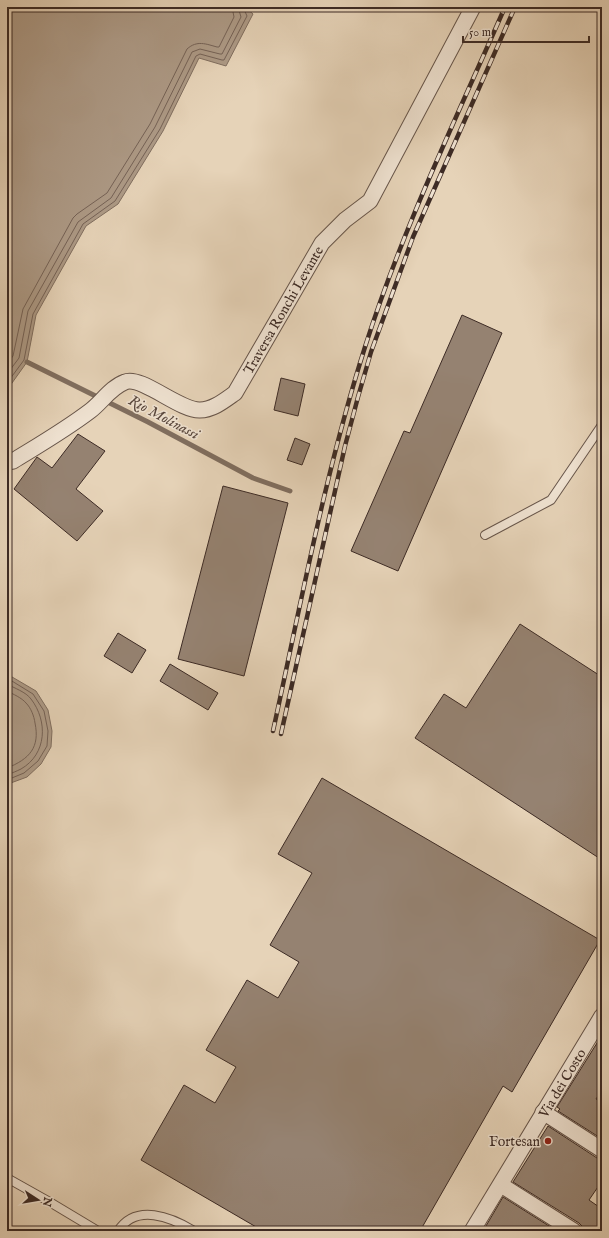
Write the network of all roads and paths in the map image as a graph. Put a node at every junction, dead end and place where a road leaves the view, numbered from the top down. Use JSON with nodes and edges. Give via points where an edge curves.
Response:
{"nodes":[{"id":1,"x":473,"y":7,"type":"edge"},
{"id":2,"x":602,"y":425,"type":"edge"},
{"id":3,"x":7,"y":462,"type":"edge"},
{"id":4,"x":485,"y":535,"type":"dead end"},
{"id":5,"x":602,"y":1016,"type":"edge"},
{"id":6,"x":543,"y":1112,"type":"junction"},
{"id":7,"x":602,"y":1150,"type":"edge"},
{"id":8,"x":7,"y":1178,"type":"edge"},
{"id":9,"x":500,"y":1185,"type":"junction"},
{"id":10,"x":98,"y":1231,"type":"edge"},
{"id":11,"x":118,"y":1231,"type":"edge"},
{"id":12,"x":194,"y":1231,"type":"edge"},
{"id":13,"x":472,"y":1231,"type":"edge"},
{"id":14,"x":574,"y":1231,"type":"edge"}],
"edges":[{"from":1,"to":3,"type":"street","name":"Traversa Ronchi Levante","via":[[370,201],[345,220],[322,243],[235,393],[216,406],[201,410],[188,408],[133,381],[125,381],[91,411],[13,461]]},
{"from":2,"to":4,"type":"lane","via":[[551,500]]},
{"from":5,"to":6,"type":"street","name":"Via dei Costo"},
{"from":6,"to":7,"type":"street"},
{"from":6,"to":9,"type":"street","name":"Via dei Costo"},
{"from":8,"to":10,"type":"lane","bridge":true},
{"from":9,"to":13,"type":"street","name":"Via dei Costo"},
{"from":9,"to":14,"type":"street"},
{"from":11,"to":12,"type":"lane","via":[[134,1217],[151,1215],[180,1222]]}]}
